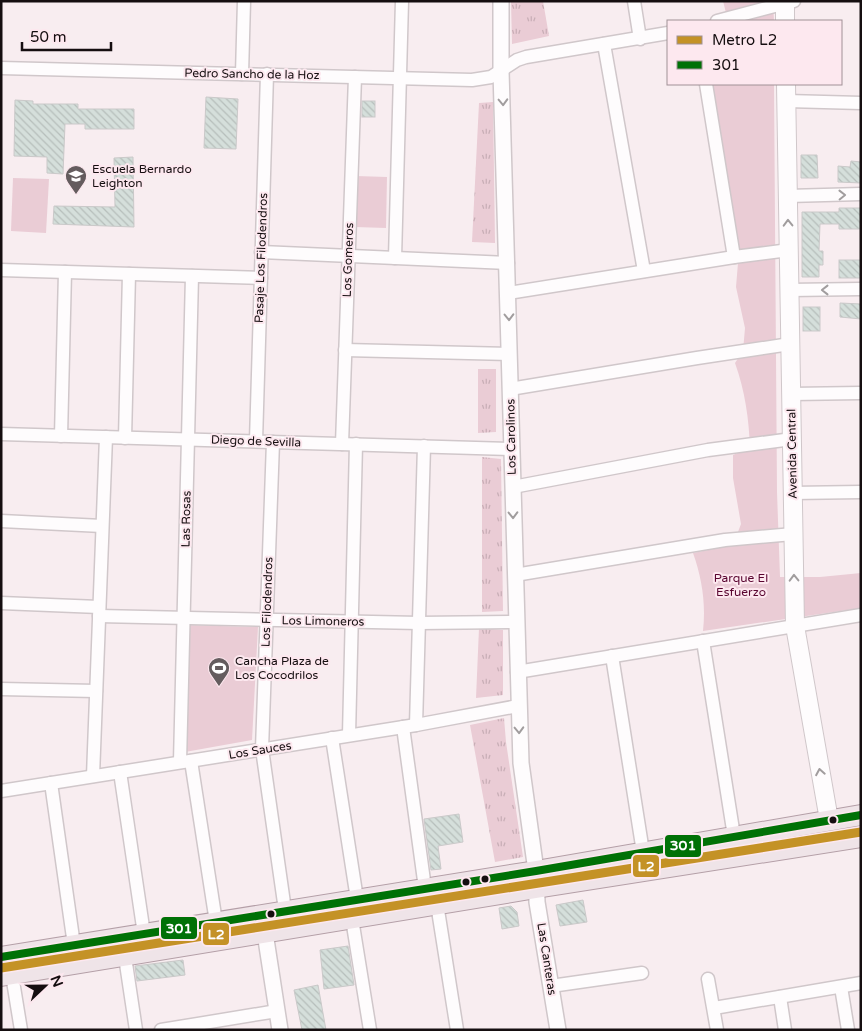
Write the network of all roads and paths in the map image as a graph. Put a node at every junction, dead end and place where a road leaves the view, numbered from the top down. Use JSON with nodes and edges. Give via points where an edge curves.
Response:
{"nodes":[{"id":1,"x":244,"y":1,"type":"edge"},
{"id":2,"x":402,"y":1,"type":"edge"},
{"id":3,"x":501,"y":1,"type":"edge"},
{"id":4,"x":634,"y":1,"type":"edge"},
{"id":5,"x":788,"y":7,"type":"edge"},
{"id":6,"x":722,"y":20,"type":"edge"},
{"id":7,"x":667,"y":33,"type":"edge"},
{"id":8,"x":640,"y":39,"type":"junction"},
{"id":9,"x":604,"y":44,"type":"junction"},
{"id":10,"x":1,"y":68,"type":"edge"},
{"id":11,"x":502,"y":72,"type":"junction"},
{"id":12,"x":242,"y":74,"type":"junction"},
{"id":13,"x":266,"y":74,"type":"junction"},
{"id":14,"x":355,"y":77,"type":"junction"},
{"id":15,"x":401,"y":78,"type":"junction"},
{"id":16,"x":706,"y":85,"type":"edge"},
{"id":17,"x":786,"y":85,"type":"edge"},
{"id":18,"x":786,"y":102,"type":"junction"},
{"id":19,"x":861,"y":103,"type":"edge"},
{"id":20,"x":861,"y":194,"type":"edge"},
{"id":21,"x":788,"y":196,"type":"junction"},
{"id":22,"x":789,"y":250,"type":"junction"},
{"id":23,"x":261,"y":252,"type":"junction"},
{"id":24,"x":349,"y":256,"type":"junction"},
{"id":25,"x":734,"y":257,"type":"junction"},
{"id":26,"x":395,"y":258,"type":"junction"},
{"id":27,"x":508,"y":263,"type":"junction"},
{"id":28,"x":1,"y":270,"type":"edge"},
{"id":29,"x":644,"y":271,"type":"junction"},
{"id":30,"x":65,"y":272,"type":"junction"},
{"id":31,"x":129,"y":274,"type":"junction"},
{"id":32,"x":192,"y":276,"type":"junction"},
{"id":33,"x":261,"y":278,"type":"junction"},
{"id":34,"x":861,"y":289,"type":"edge"},
{"id":35,"x":789,"y":290,"type":"junction"},
{"id":36,"x":508,"y":293,"type":"junction"},
{"id":37,"x":790,"y":344,"type":"junction"},
{"id":38,"x":345,"y":350,"type":"junction"},
{"id":39,"x":510,"y":354,"type":"junction"},
{"id":40,"x":510,"y":389,"type":"junction"},
{"id":41,"x":861,"y":393,"type":"edge"},
{"id":42,"x":791,"y":394,"type":"junction"},
{"id":43,"x":1,"y":434,"type":"edge"},
{"id":44,"x":61,"y":436,"type":"junction"},
{"id":45,"x":106,"y":437,"type":"junction"},
{"id":46,"x":125,"y":438,"type":"junction"},
{"id":47,"x":188,"y":439,"type":"junction"},
{"id":48,"x":792,"y":439,"type":"junction"},
{"id":49,"x":256,"y":441,"type":"junction"},
{"id":50,"x":273,"y":442,"type":"junction"},
{"id":51,"x":342,"y":444,"type":"junction"},
{"id":52,"x":356,"y":444,"type":"junction"},
{"id":53,"x":424,"y":446,"type":"junction"},
{"id":54,"x":512,"y":449,"type":"junction"},
{"id":55,"x":512,"y":487,"type":"junction"},
{"id":56,"x":861,"y":492,"type":"edge"},
{"id":57,"x":792,"y":493,"type":"junction"},
{"id":58,"x":1,"y":521,"type":"edge"},
{"id":59,"x":102,"y":526,"type":"junction"},
{"id":60,"x":793,"y":534,"type":"junction"},
{"id":61,"x":515,"y":575,"type":"junction"},
{"id":62,"x":1,"y":603,"type":"edge"},
{"id":63,"x":99,"y":611,"type":"junction"},
{"id":64,"x":861,"y":616,"type":"edge"},
{"id":65,"x":184,"y":618,"type":"junction"},
{"id":66,"x":266,"y":620,"type":"junction"},
{"id":67,"x":352,"y":622,"type":"junction"},
{"id":68,"x":516,"y":622,"type":"junction"},
{"id":69,"x":419,"y":623,"type":"junction"},
{"id":70,"x":794,"y":626,"type":"junction"},
{"id":71,"x":703,"y":641,"type":"junction"},
{"id":72,"x":612,"y":656,"type":"junction"},
{"id":73,"x":517,"y":672,"type":"junction"},
{"id":74,"x":1,"y":689,"type":"edge"},
{"id":75,"x":96,"y":691,"type":"junction"},
{"id":76,"x":518,"y":706,"type":"junction"},
{"id":77,"x":409,"y":726,"type":"junction"},
{"id":78,"x":349,"y":735,"type":"junction"},
{"id":79,"x":332,"y":738,"type":"junction"},
{"id":80,"x":262,"y":749,"type":"junction"},
{"id":81,"x":186,"y":761,"type":"junction"},
{"id":82,"x":120,"y":772,"type":"junction"},
{"id":83,"x":93,"y":776,"type":"junction"},
{"id":84,"x":51,"y":783,"type":"junction"},
{"id":85,"x":1,"y":791,"type":"edge"},
{"id":86,"x":861,"y":815,"type":"edge"},
{"id":87,"x":829,"y":820,"type":"junction"},
{"id":88,"x":734,"y":836,"type":"junction"},
{"id":89,"x":861,"y":837,"type":"edge"},
{"id":90,"x":816,"y":844,"type":"junction"},
{"id":91,"x":643,"y":852,"type":"junction"},
{"id":92,"x":536,"y":879,"type":"junction"},
{"id":93,"x":425,"y":888,"type":"junction"},
{"id":94,"x":357,"y":899,"type":"junction"},
{"id":95,"x":438,"y":904,"type":"junction"},
{"id":96,"x":285,"y":910,"type":"junction"},
{"id":97,"x":352,"y":919,"type":"junction"},
{"id":98,"x":216,"y":922,"type":"junction"},
{"id":99,"x":265,"y":933,"type":"junction"},
{"id":100,"x":144,"y":934,"type":"junction"},
{"id":101,"x":74,"y":945,"type":"junction"},
{"id":102,"x":1,"y":957,"type":"edge"},
{"id":103,"x":125,"y":957,"type":"junction"},
{"id":104,"x":642,"y":973,"type":"dead end"},
{"id":105,"x":7,"y":976,"type":"edge"},
{"id":106,"x":708,"y":979,"type":"dead end"},
{"id":107,"x":861,"y":984,"type":"edge"},
{"id":108,"x":551,"y":986,"type":"junction"},
{"id":109,"x":841,"y":987,"type":"junction"},
{"id":110,"x":780,"y":997,"type":"junction"},
{"id":111,"x":714,"y":1008,"type":"junction"},
{"id":112,"x":277,"y":1011,"type":"junction"},
{"id":113,"x":207,"y":1026,"type":"edge"},
{"id":114,"x":21,"y":1030,"type":"edge"},
{"id":115,"x":136,"y":1030,"type":"edge"},
{"id":116,"x":161,"y":1030,"type":"edge"},
{"id":117,"x":280,"y":1030,"type":"edge"},
{"id":118,"x":370,"y":1030,"type":"edge"},
{"id":119,"x":457,"y":1030,"type":"edge"},
{"id":120,"x":558,"y":1030,"type":"edge"},
{"id":121,"x":717,"y":1030,"type":"edge"},
{"id":122,"x":785,"y":1030,"type":"edge"},
{"id":123,"x":848,"y":1030,"type":"edge"}],
"edges":[{"from":1,"to":12,"type":"street"},
{"from":2,"to":15,"type":"street"},
{"from":3,"to":11,"type":"street","name":"Los Carolinos"},
{"from":4,"to":8,"type":"street"},
{"from":5,"to":6,"type":"street"},
{"from":7,"to":8,"type":"street","name":"Pedro Sancho de la Hoz"},
{"from":8,"to":9,"type":"street","name":"Pedro Sancho de la Hoz"},
{"from":9,"to":11,"type":"street","name":"Pedro Sancho de la Hoz","via":[[526,57]]},
{"from":9,"to":29,"type":"street"},
{"from":10,"to":12,"type":"street","name":"Pedro Sancho de la Hoz"},
{"from":11,"to":15,"type":"street","name":"Pedro Sancho de la Hoz","via":[[472,80]]},
{"from":11,"to":27,"type":"street","name":"Los Carolinos","one_way":true},
{"from":12,"to":13,"type":"street","name":"Pedro Sancho de la Hoz"},
{"from":13,"to":14,"type":"street","name":"Pedro Sancho de la Hoz"},
{"from":13,"to":23,"type":"street","name":"Pasaje Los Filodendros"},
{"from":14,"to":15,"type":"street","name":"Pedro Sancho de la Hoz"},
{"from":14,"to":24,"type":"street","name":"Los Gomeros"},
{"from":15,"to":26,"type":"street"},
{"from":16,"to":25,"type":"street"},
{"from":17,"to":18,"type":"main road","name":"Avenida Central"},
{"from":18,"to":19,"type":"street"},
{"from":18,"to":21,"type":"main road","name":"Avenida Central"},
{"from":21,"to":20,"type":"street","one_way":true},
{"from":22,"to":21,"type":"main road","name":"Avenida Central","one_way":true},
{"from":22,"to":25,"type":"street"},
{"from":22,"to":35,"type":"main road","name":"Avenida Central"},
{"from":23,"to":24,"type":"street"},
{"from":23,"to":33,"type":"street","name":"Pasaje Los Filodendros"},
{"from":24,"to":26,"type":"street"},
{"from":24,"to":38,"type":"street","name":"Los Gomeros"},
{"from":25,"to":29,"type":"street"},
{"from":26,"to":27,"type":"street"},
{"from":27,"to":36,"type":"street","name":"Los Carolinos"},
{"from":28,"to":30,"type":"street"},
{"from":29,"to":36,"type":"street"},
{"from":30,"to":31,"type":"street"},
{"from":30,"to":44,"type":"street"},
{"from":31,"to":32,"type":"street"},
{"from":31,"to":46,"type":"street"},
{"from":32,"to":33,"type":"street"},
{"from":32,"to":47,"type":"street","name":"Las Rosas"},
{"from":33,"to":49,"type":"street","name":"Pasaje Los Filodendros"},
{"from":34,"to":35,"type":"street","one_way":true},
{"from":35,"to":37,"type":"main road","name":"Avenida Central"},
{"from":36,"to":39,"type":"street","name":"Los Carolinos","one_way":true},
{"from":37,"to":40,"type":"street"},
{"from":37,"to":42,"type":"main road","name":"Avenida Central"},
{"from":38,"to":39,"type":"street"},
{"from":38,"to":51,"type":"street","name":"Los Gomeros"},
{"from":39,"to":40,"type":"street","name":"Los Carolinos"},
{"from":40,"to":54,"type":"street","name":"Los Carolinos"},
{"from":41,"to":42,"type":"street"},
{"from":42,"to":48,"type":"main road","name":"Avenida Central"},
{"from":43,"to":44,"type":"street","name":"Diego de Sevilla"},
{"from":44,"to":45,"type":"street","name":"Diego de Sevilla"},
{"from":45,"to":46,"type":"street","name":"Diego de Sevilla"},
{"from":45,"to":59,"type":"street"},
{"from":46,"to":47,"type":"street","name":"Diego de Sevilla"},
{"from":47,"to":49,"type":"street","name":"Diego de Sevilla"},
{"from":47,"to":65,"type":"street","name":"Las Rosas"},
{"from":48,"to":55,"type":"street","via":[[708,450]]},
{"from":48,"to":57,"type":"main road","name":"Avenida Central"},
{"from":49,"to":50,"type":"street","name":"Diego de Sevilla"},
{"from":50,"to":51,"type":"street","name":"Diego de Sevilla"},
{"from":50,"to":66,"type":"street","name":"Los Filodendros"},
{"from":51,"to":52,"type":"street","name":"Diego de Sevilla"},
{"from":52,"to":53,"type":"street","name":"Diego de Sevilla"},
{"from":52,"to":67,"type":"street"},
{"from":53,"to":54,"type":"street","name":"Diego de Sevilla"},
{"from":53,"to":69,"type":"street"},
{"from":54,"to":55,"type":"street","name":"Los Carolinos"},
{"from":55,"to":61,"type":"street","name":"Los Carolinos","one_way":true},
{"from":56,"to":57,"type":"street"},
{"from":57,"to":60,"type":"main road","name":"Avenida Central"},
{"from":58,"to":59,"type":"street"},
{"from":59,"to":63,"type":"street"},
{"from":60,"to":61,"type":"street","via":[[725,540]]},
{"from":70,"to":60,"type":"main road","name":"Avenida Central","one_way":true},
{"from":61,"to":68,"type":"street","name":"Los Carolinos"},
{"from":62,"to":63,"type":"street","name":"Los Limoneros"},
{"from":63,"to":65,"type":"street","name":"Los Limoneros"},
{"from":63,"to":75,"type":"street"},
{"from":64,"to":70,"type":"street"},
{"from":65,"to":66,"type":"street","name":"Los Limoneros"},
{"from":65,"to":81,"type":"street","name":"Las Rosas"},
{"from":66,"to":67,"type":"street","name":"Los Limoneros"},
{"from":66,"to":80,"type":"street","name":"Los Filodendros"},
{"from":67,"to":69,"type":"street","name":"Los Limoneros"},
{"from":67,"to":78,"type":"street"},
{"from":68,"to":69,"type":"street","name":"Los Limoneros"},
{"from":68,"to":73,"type":"street","name":"Los Carolinos"},
{"from":69,"to":77,"type":"street"},
{"from":70,"to":71,"type":"street"},
{"from":87,"to":70,"type":"main road","name":"Avenida Central","one_way":true},
{"from":71,"to":72,"type":"street"},
{"from":71,"to":88,"type":"street"},
{"from":72,"to":73,"type":"street"},
{"from":72,"to":91,"type":"street"},
{"from":73,"to":76,"type":"street","name":"Los Carolinos"},
{"from":74,"to":75,"type":"street"},
{"from":75,"to":83,"type":"street"},
{"from":76,"to":77,"type":"street","name":"Los Sauces"},
{"from":76,"to":92,"type":"street","name":"Los Carolinos","one_way":true,"via":[[521,763]]},
{"from":77,"to":78,"type":"street","name":"Los Sauces"},
{"from":77,"to":93,"type":"street"},
{"from":78,"to":79,"type":"street","name":"Los Sauces"},
{"from":79,"to":80,"type":"street","name":"Los Sauces"},
{"from":79,"to":94,"type":"street"},
{"from":80,"to":81,"type":"street","name":"Los Sauces"},
{"from":80,"to":96,"type":"street","name":"Los Filodendros"},
{"from":81,"to":82,"type":"street","name":"Los Sauces"},
{"from":81,"to":98,"type":"street","name":"Las Rosas"},
{"from":82,"to":83,"type":"street","name":"Los Sauces"},
{"from":82,"to":100,"type":"street"},
{"from":83,"to":84,"type":"street","name":"Los Sauces"},
{"from":84,"to":85,"type":"street","name":"Los Sauces"},
{"from":84,"to":101,"type":"street"},
{"from":86,"to":87,"type":"main road"},
{"from":87,"to":88,"type":"main road"},
{"from":87,"to":90,"type":"main road","via":[[826,832]]},
{"from":88,"to":91,"type":"main road"},
{"from":89,"to":90,"type":"main road"},
{"from":90,"to":92,"type":"main road"},
{"from":91,"to":92,"type":"main road"},
{"from":92,"to":93,"type":"main road"},
{"from":92,"to":95,"type":"main road"},
{"from":92,"to":108,"type":"street","name":"Las Canteras"},
{"from":93,"to":94,"type":"main road"},
{"from":94,"to":96,"type":"main road"},
{"from":95,"to":97,"type":"main road"},
{"from":95,"to":119,"type":"street"},
{"from":96,"to":98,"type":"main road"},
{"from":97,"to":99,"type":"main road"},
{"from":97,"to":118,"type":"street"},
{"from":98,"to":100,"type":"main road"},
{"from":99,"to":103,"type":"main road"},
{"from":99,"to":112,"type":"street"},
{"from":100,"to":101,"type":"main road"},
{"from":101,"to":102,"type":"main road"},
{"from":103,"to":105,"type":"main road"},
{"from":103,"to":115,"type":"street"},
{"from":104,"to":108,"type":"street"},
{"from":105,"to":114,"type":"street"},
{"from":106,"to":111,"type":"street"},
{"from":107,"to":109,"type":"street"},
{"from":108,"to":120,"type":"street","name":"Las Canteras"},
{"from":109,"to":110,"type":"street"},
{"from":109,"to":123,"type":"street"},
{"from":110,"to":111,"type":"street"},
{"from":110,"to":122,"type":"street"},
{"from":111,"to":121,"type":"street"},
{"from":112,"to":113,"type":"street"},
{"from":112,"to":117,"type":"street"},
{"from":113,"to":116,"type":"street"}]}
